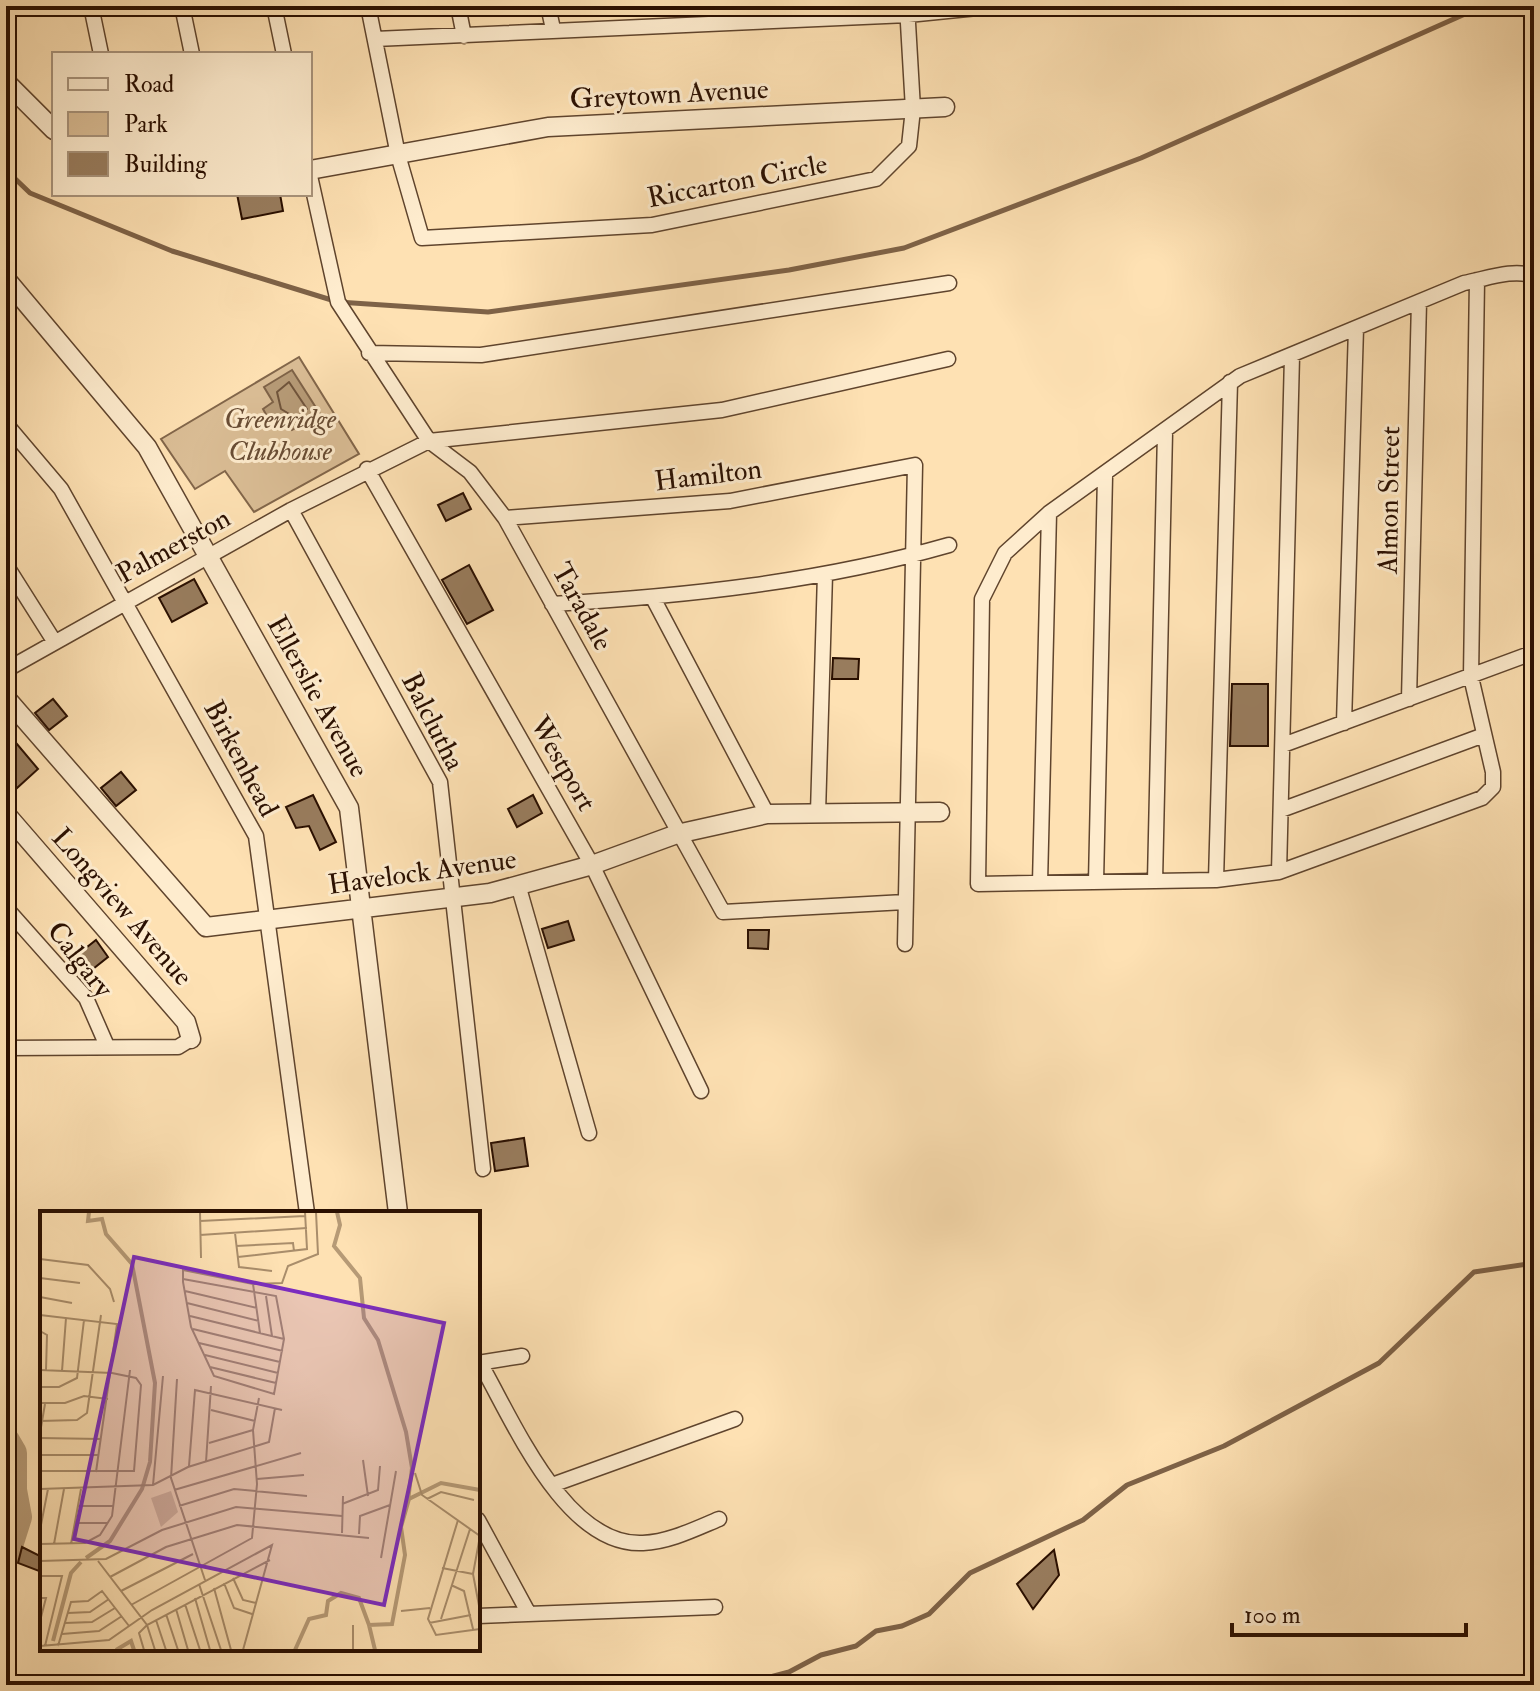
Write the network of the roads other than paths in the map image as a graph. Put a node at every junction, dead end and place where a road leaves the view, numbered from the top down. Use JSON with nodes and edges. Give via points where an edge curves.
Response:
{"nodes":[{"id":1,"x":91,"y":6,"type":"edge"},
{"id":2,"x":182,"y":6,"type":"edge"},
{"id":3,"x":274,"y":6,"type":"edge"},
{"id":4,"x":368,"y":6,"type":"edge"},
{"id":5,"x":458,"y":6,"type":"edge"},
{"id":6,"x":548,"y":6,"type":"edge"},
{"id":7,"x":997,"y":6,"type":"edge"},
{"id":8,"x":907,"y":10,"type":"edge"},
{"id":9,"x":769,"y":14,"type":"edge"},
{"id":10,"x":553,"y":29,"type":"junction"},
{"id":11,"x":464,"y":36,"type":"junction"},
{"id":12,"x":375,"y":39,"type":"junction"},
{"id":13,"x":101,"y":52,"type":"edge"},
{"id":14,"x":192,"y":52,"type":"edge"},
{"id":15,"x":284,"y":52,"type":"edge"},
{"id":16,"x":6,"y":82,"type":"edge"},
{"id":17,"x":945,"y":107,"type":"dead end"},
{"id":18,"x":913,"y":109,"type":"junction"},
{"id":19,"x":52,"y":128,"type":"edge"},
{"id":20,"x":398,"y":155,"type":"junction"},
{"id":21,"x":312,"y":173,"type":"edge"},
{"id":22,"x":312,"y":182,"type":"edge"},
{"id":23,"x":1534,"y":276,"type":"edge"},
{"id":24,"x":6,"y":279,"type":"edge"},
{"id":25,"x":1477,"y":280,"type":"junction"},
{"id":26,"x":949,"y":283,"type":"dead end"},
{"id":27,"x":1419,"y":302,"type":"junction"},
{"id":28,"x":1356,"y":328,"type":"junction"},
{"id":29,"x":369,"y":353,"type":"junction"},
{"id":30,"x":1292,"y":356,"type":"junction"},
{"id":31,"x":948,"y":359,"type":"dead end"},
{"id":32,"x":1230,"y":382,"type":"junction"},
{"id":33,"x":6,"y":424,"type":"edge"},
{"id":34,"x":1165,"y":432,"type":"junction"},
{"id":35,"x":429,"y":441,"type":"junction"},
{"id":36,"x":367,"y":469,"type":"junction"},
{"id":37,"x":1105,"y":476,"type":"junction"},
{"id":38,"x":291,"y":510,"type":"junction"},
{"id":39,"x":1049,"y":513,"type":"junction"},
{"id":40,"x":505,"y":518,"type":"junction"},
{"id":41,"x":949,"y":545,"type":"dead end"},
{"id":42,"x":1534,"y":554,"type":"edge"},
{"id":43,"x":208,"y":555,"type":"junction"},
{"id":44,"x":913,"y":556,"type":"junction"},
{"id":45,"x":6,"y":565,"type":"edge"},
{"id":46,"x":825,"y":574,"type":"junction"},
{"id":47,"x":653,"y":598,"type":"junction"},
{"id":48,"x":127,"y":601,"type":"junction"},
{"id":49,"x":552,"y":604,"type":"junction"},
{"id":50,"x":54,"y":641,"type":"junction"},
{"id":51,"x":1533,"y":659,"type":"edge"},
{"id":52,"x":6,"y":670,"type":"edge"},
{"id":53,"x":1471,"y":677,"type":"junction"},
{"id":54,"x":6,"y":698,"type":"edge"},
{"id":55,"x":1409,"y":699,"type":"junction"},
{"id":56,"x":1344,"y":723,"type":"junction"},
{"id":57,"x":1484,"y":735,"type":"junction"},
{"id":58,"x":1283,"y":745,"type":"junction"},
{"id":59,"x":1281,"y":810,"type":"junction"},
{"id":60,"x":940,"y":812,"type":"dead end"},
{"id":61,"x":818,"y":813,"type":"junction"},
{"id":62,"x":907,"y":813,"type":"junction"},
{"id":63,"x":6,"y":814,"type":"edge"},
{"id":64,"x":767,"y":814,"type":"junction"},
{"id":65,"x":677,"y":834,"type":"junction"},
{"id":66,"x":592,"y":865,"type":"junction"},
{"id":67,"x":1279,"y":872,"type":"junction"},
{"id":68,"x":1216,"y":880,"type":"junction"},
{"id":69,"x":1155,"y":881,"type":"junction"},
{"id":70,"x":1096,"y":882,"type":"junction"},
{"id":71,"x":1040,"y":883,"type":"junction"},
{"id":72,"x":519,"y":888,"type":"junction"},
{"id":73,"x":454,"y":898,"type":"junction"},
{"id":74,"x":905,"y":902,"type":"junction"},
{"id":75,"x":6,"y":908,"type":"edge"},
{"id":76,"x":362,"y":908,"type":"junction"},
{"id":77,"x":267,"y":920,"type":"junction"},
{"id":78,"x":905,"y":944,"type":"dead end"},
{"id":79,"x":191,"y":1039,"type":"joint"},
{"id":80,"x":107,"y":1046,"type":"junction"},
{"id":81,"x":6,"y":1048,"type":"edge"},
{"id":82,"x":701,"y":1091,"type":"dead end"},
{"id":83,"x":589,"y":1133,"type":"dead end"},
{"id":84,"x":483,"y":1169,"type":"dead end"},
{"id":85,"x":307,"y":1211,"type":"edge"},
{"id":86,"x":398,"y":1211,"type":"edge"},
{"id":87,"x":522,"y":1356,"type":"dead end"},
{"id":88,"x":480,"y":1363,"type":"edge"},
{"id":89,"x":480,"y":1365,"type":"edge"},
{"id":90,"x":735,"y":1419,"type":"dead end"},
{"id":91,"x":552,"y":1485,"type":"junction"},
{"id":92,"x":719,"y":1519,"type":"dead end"},
{"id":93,"x":481,"y":1524,"type":"edge"},
{"id":94,"x":715,"y":1607,"type":"dead end"},
{"id":95,"x":529,"y":1614,"type":"junction"},
{"id":96,"x":480,"y":1616,"type":"edge"}],
"edges":[{"from":1,"to":13,"type":"street"},
{"from":2,"to":14,"type":"street"},
{"from":3,"to":15,"type":"street"},
{"from":4,"to":12,"type":"street"},
{"from":5,"to":11,"type":"street"},
{"from":6,"to":10,"type":"street"},
{"from":7,"to":8,"type":"street"},
{"from":8,"to":9,"type":"street"},
{"from":8,"to":18,"type":"street","name":"Riccarton Circle"},
{"from":9,"to":10,"type":"street"},
{"from":10,"to":11,"type":"street"},
{"from":11,"to":12,"type":"street"},
{"from":12,"to":20,"type":"street"},
{"from":16,"to":19,"type":"street"},
{"from":17,"to":18,"type":"street","name":"Greytown Avenue"},
{"from":18,"to":20,"type":"street","name":"Greytown Avenue","via":[[548,127]]},
{"from":18,"to":20,"type":"street","name":"Riccarton Circle","via":[[909,146],[876,179],[652,225],[422,238]]},
{"from":20,"to":21,"type":"street","name":"Greytown Avenue"},
{"from":22,"to":29,"type":"street","name":"Taradale","via":[[338,302]]},
{"from":23,"to":25,"type":"street","via":[[1525,272]]},
{"from":24,"to":43,"type":"street","name":"Ellerslie Avenue","via":[[147,447]]},
{"from":25,"to":27,"type":"street"},
{"from":25,"to":53,"type":"street"},
{"from":26,"to":29,"type":"street","via":[[481,355]]},
{"from":27,"to":28,"type":"street"},
{"from":27,"to":55,"type":"street","name":"Almon Street"},
{"from":28,"to":30,"type":"street"},
{"from":28,"to":56,"type":"street"},
{"from":29,"to":35,"type":"street","name":"Taradale"},
{"from":30,"to":32,"type":"street"},
{"from":30,"to":58,"type":"street"},
{"from":31,"to":35,"type":"street","name":"Palmerston","via":[[722,410]]},
{"from":32,"to":34,"type":"street"},
{"from":32,"to":68,"type":"street"},
{"from":33,"to":48,"type":"street","name":"Birkenhead","via":[[61,489]]},
{"from":34,"to":37,"type":"street"},
{"from":34,"to":69,"type":"street"},
{"from":35,"to":36,"type":"street","name":"Palmerston"},
{"from":35,"to":40,"type":"street","name":"Taradale","via":[[470,472]]},
{"from":36,"to":38,"type":"street","name":"Palmerston"},
{"from":36,"to":66,"type":"street","name":"Westport"},
{"from":37,"to":39,"type":"street"},
{"from":37,"to":70,"type":"street"},
{"from":38,"to":43,"type":"street","name":"Palmerston"},
{"from":38,"to":73,"type":"street","name":"Balclutha","via":[[440,782]]},
{"from":39,"to":71,"type":"street"},
{"from":39,"to":71,"type":"street","via":[[1005,553],[982,599],[981,615],[978,884]]},
{"from":40,"to":44,"type":"street","name":"Hamilton","via":[[730,501],[915,465]]},
{"from":40,"to":49,"type":"street","name":"Taradale"},
{"from":41,"to":44,"type":"street"},
{"from":42,"to":51,"type":"street"},
{"from":43,"to":48,"type":"street","name":"Palmerston"},
{"from":43,"to":76,"type":"street","name":"Ellerslie Avenue","via":[[349,808]]},
{"from":44,"to":46,"type":"street"},
{"from":44,"to":62,"type":"street"},
{"from":45,"to":50,"type":"street"},
{"from":46,"to":47,"type":"street"},
{"from":46,"to":61,"type":"street"},
{"from":47,"to":49,"type":"street"},
{"from":47,"to":64,"type":"street"},
{"from":48,"to":50,"type":"street","name":"Palmerston"},
{"from":48,"to":77,"type":"street","name":"Birkenhead","via":[[256,836]]},
{"from":49,"to":65,"type":"street","name":"Taradale"},
{"from":50,"to":52,"type":"street","name":"Palmerston"},
{"from":51,"to":53,"type":"street"},
{"from":53,"to":55,"type":"street"},
{"from":53,"to":57,"type":"street"},
{"from":54,"to":77,"type":"street","name":"Havelock Avenue","via":[[206,927]]},
{"from":55,"to":56,"type":"street"},
{"from":56,"to":58,"type":"street"},
{"from":57,"to":59,"type":"street"},
{"from":57,"to":67,"type":"street","via":[[1493,787],[1482,798]]},
{"from":58,"to":59,"type":"street"},
{"from":59,"to":67,"type":"street"},
{"from":60,"to":62,"type":"street","name":"Havelock Avenue"},
{"from":61,"to":62,"type":"street","name":"Havelock Avenue"},
{"from":61,"to":64,"type":"street","name":"Havelock Avenue"},
{"from":62,"to":74,"type":"street"},
{"from":63,"to":79,"type":"street","name":"Longview Avenue","via":[[186,1022]]},
{"from":64,"to":65,"type":"street","name":"Havelock Avenue"},
{"from":65,"to":66,"type":"street","name":"Havelock Avenue"},
{"from":65,"to":74,"type":"street","name":"Taradale","via":[[723,912]]},
{"from":66,"to":72,"type":"street","name":"Havelock Avenue"},
{"from":66,"to":82,"type":"street","name":"Westport"},
{"from":67,"to":68,"type":"street"},
{"from":68,"to":69,"type":"street"},
{"from":69,"to":70,"type":"street"},
{"from":70,"to":71,"type":"street"},
{"from":72,"to":73,"type":"street","name":"Havelock Avenue"},
{"from":72,"to":83,"type":"street"},
{"from":73,"to":76,"type":"street","name":"Havelock Avenue"},
{"from":73,"to":84,"type":"street","name":"Balclutha"},
{"from":74,"to":78,"type":"street"},
{"from":75,"to":80,"type":"street","name":"Calgary","via":[[86,998]]},
{"from":76,"to":77,"type":"street","name":"Havelock Avenue"},
{"from":76,"to":86,"type":"street","name":"Ellerslie Avenue"},
{"from":77,"to":85,"type":"street","name":"Birkenhead"},
{"from":79,"to":80,"type":"street","via":[[178,1047]]},
{"from":80,"to":81,"type":"street"},
{"from":87,"to":88,"type":"street"},
{"from":89,"to":91,"type":"street"},
{"from":90,"to":91,"type":"street"},
{"from":91,"to":92,"type":"street","via":[[574,1513],[616,1541],[662,1541]]},
{"from":93,"to":95,"type":"street"},
{"from":94,"to":95,"type":"street"},
{"from":95,"to":96,"type":"street"}]}
